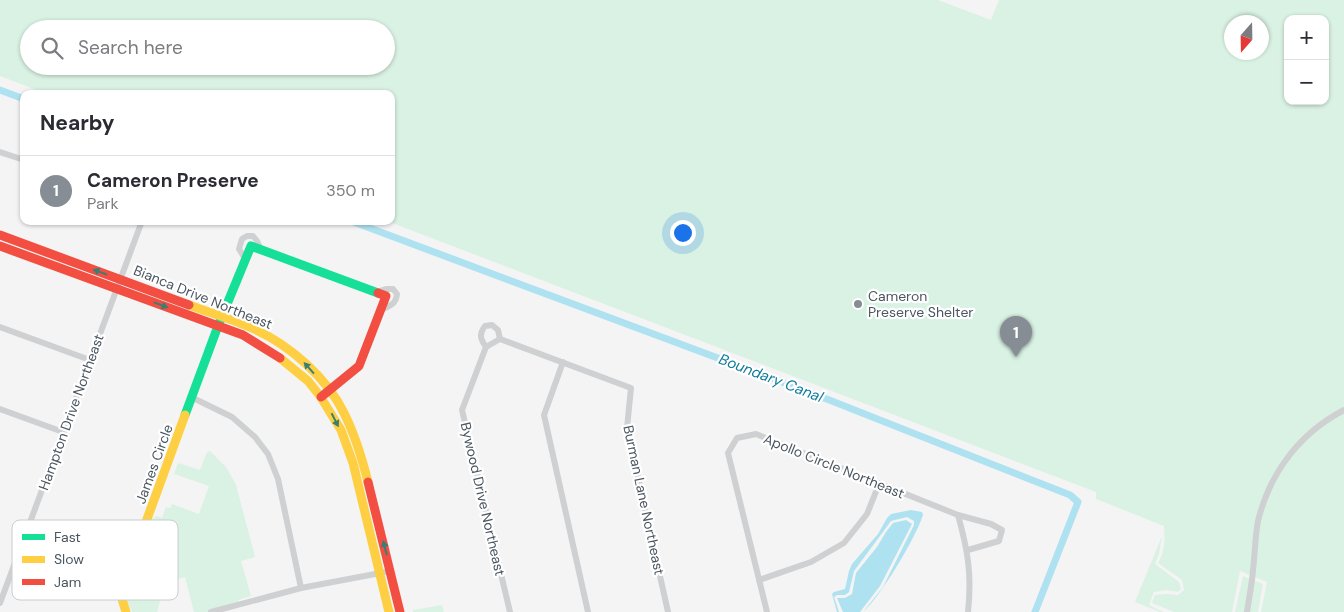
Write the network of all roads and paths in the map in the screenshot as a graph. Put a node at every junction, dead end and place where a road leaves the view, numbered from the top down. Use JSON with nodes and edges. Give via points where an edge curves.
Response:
{"nodes":[{"id":1,"x":0,"y":152,"type":"edge"},
{"id":2,"x":20,"y":159,"type":"edge"},
{"id":3,"x":140,"y":225,"type":"edge"},
{"id":4,"x":0,"y":235,"type":"edge"},
{"id":5,"x":24,"y":244,"type":"junction"},
{"id":6,"x":0,"y":246,"type":"edge"},
{"id":7,"x":21,"y":253,"type":"junction"},
{"id":8,"x":120,"y":279,"type":"junction"},
{"id":9,"x":116,"y":289,"type":"junction"},
{"id":10,"x":376,"y":292,"type":"junction"},
{"id":11,"x":381,"y":310,"type":"junction"},
{"id":12,"x":222,"y":316,"type":"junction"},
{"id":13,"x":218,"y":326,"type":"junction"},
{"id":14,"x":0,"y":327,"type":"edge"},
{"id":15,"x":500,"y":339,"type":"junction"},
{"id":16,"x":486,"y":347,"type":"junction"},
{"id":17,"x":90,"y":360,"type":"junction"},
{"id":18,"x":563,"y":362,"type":"junction"},
{"id":19,"x":329,"y":391,"type":"junction"},
{"id":20,"x":321,"y":397,"type":"junction"},
{"id":21,"x":193,"y":398,"type":"junction"},
{"id":22,"x":0,"y":409,"type":"edge"},
{"id":23,"x":1344,"y":410,"type":"edge"},
{"id":24,"x":63,"y":432,"type":"junction"},
{"id":25,"x":368,"y":480,"type":"junction"},
{"id":26,"x":357,"y":482,"type":"junction"},
{"id":27,"x":879,"y":484,"type":"junction"},
{"id":28,"x":958,"y":515,"type":"junction"},
{"id":29,"x":31,"y":520,"type":"edge"},
{"id":30,"x":148,"y":520,"type":"edge"},
{"id":31,"x":968,"y":550,"type":"junction"},
{"id":32,"x":12,"y":570,"type":"edge"},
{"id":33,"x":390,"y":571,"type":"junction"},
{"id":34,"x":379,"y":573,"type":"junction"},
{"id":35,"x":759,"y":580,"type":"junction"},
{"id":36,"x":301,"y":588,"type":"junction"},
{"id":37,"x":0,"y":603,"type":"edge"},
{"id":38,"x":211,"y":612,"type":"edge"},
{"id":39,"x":389,"y":612,"type":"edge"},
{"id":40,"x":400,"y":612,"type":"edge"},
{"id":41,"x":510,"y":612,"type":"edge"},
{"id":42,"x":588,"y":612,"type":"edge"},
{"id":43,"x":668,"y":612,"type":"edge"},
{"id":44,"x":766,"y":612,"type":"edge"},
{"id":45,"x":968,"y":612,"type":"edge"},
{"id":46,"x":1246,"y":612,"type":"edge"}],
"edges":[{"from":1,"to":2,"type":"street"},
{"from":3,"to":8,"type":"street","name":"Hampton Drive Northeast"},
{"from":4,"to":5,"type":"street","name":"Bianca Drive Northeast"},
{"from":5,"to":7,"type":"street"},
{"from":8,"to":5,"type":"street","name":"Bianca Drive Northeast","one_way":true},
{"from":6,"to":7,"type":"street","name":"Bianca Drive Northeast"},
{"from":7,"to":9,"type":"street","name":"Bianca Drive Northeast"},
{"from":8,"to":9,"type":"street","name":"Hampton Drive Northeast"},
{"from":8,"to":12,"type":"street","name":"Bianca Drive Northeast"},
{"from":9,"to":13,"type":"street","name":"Bianca Drive Northeast","one_way":true},
{"from":9,"to":17,"type":"street","name":"Hampton Drive Northeast"},
{"from":10,"to":11,"type":"street","via":[[386,296]]},
{"from":10,"to":11,"type":"street","via":[[393,289],[397,294],[392,305]]},
{"from":10,"to":12,"type":"street","name":"James Circle","via":[[252,246]]},
{"from":11,"to":19,"type":"street","via":[[359,366]]},
{"from":12,"to":13,"type":"street","name":"James Circle"},
{"from":19,"to":12,"type":"street","name":"Bianca Drive Northeast","one_way":true,"via":[[290,350],[254,329]]},
{"from":13,"to":20,"type":"street","name":"Bianca Drive Northeast","via":[[267,347],[295,369]]},
{"from":13,"to":21,"type":"street","name":"James Circle"},
{"from":14,"to":17,"type":"street"},
{"from":15,"to":16,"type":"street"},
{"from":15,"to":16,"type":"street","via":[[498,330],[492,325],[485,326],[481,340]]},
{"from":15,"to":18,"type":"street"},
{"from":16,"to":41,"type":"street","name":"Bywood Drive Northeast","via":[[462,410]]},
{"from":17,"to":24,"type":"street","name":"Hampton Drive Northeast"},
{"from":18,"to":42,"type":"street","via":[[544,416]]},
{"from":18,"to":43,"type":"street","name":"Burman Lane Northeast","via":[[631,388],[627,428]]},
{"from":19,"to":20,"type":"street"},
{"from":19,"to":25,"type":"street","name":"Bianca Drive Northeast","via":[[350,426]]},
{"from":20,"to":26,"type":"street","name":"Bianca Drive Northeast","one_way":true,"via":[[344,435]]},
{"from":21,"to":30,"type":"street","name":"James Circle"},
{"from":21,"to":36,"type":"street","via":[[232,417],[256,437],[268,454],[278,479]]},
{"from":22,"to":24,"type":"street"},
{"from":23,"to":46,"type":"street","via":[[1313,429],[1296,446],[1272,482],[1258,522]]},
{"from":24,"to":29,"type":"street","name":"Hampton Drive Northeast"},
{"from":25,"to":26,"type":"street"},
{"from":33,"to":25,"type":"street","name":"Bianca Drive Northeast","one_way":true},
{"from":26,"to":34,"type":"street","name":"Bianca Drive Northeast"},
{"from":27,"to":28,"type":"street","name":"Apollo Circle Northeast"},
{"from":27,"to":35,"type":"street","via":[[867,514],[844,543],[812,562]]},
{"from":27,"to":35,"type":"street","name":"Apollo Circle Northeast","via":[[756,434],[737,438],[728,453]]},
{"from":28,"to":31,"type":"street"},
{"from":28,"to":31,"type":"street","name":"Apollo Circle Northeast","via":[[1002,530],[999,541]]},
{"from":31,"to":45,"type":"street"},
{"from":32,"to":37,"type":"street","name":"Hampton Drive Northeast"},
{"from":33,"to":34,"type":"street"},
{"from":33,"to":40,"type":"street","name":"Bianca Drive Northeast"},
{"from":34,"to":36,"type":"street"},
{"from":34,"to":39,"type":"street","name":"Bianca Drive Northeast"},
{"from":35,"to":44,"type":"street","name":"Apollo Circle Northeast"},
{"from":36,"to":38,"type":"street"}]}
